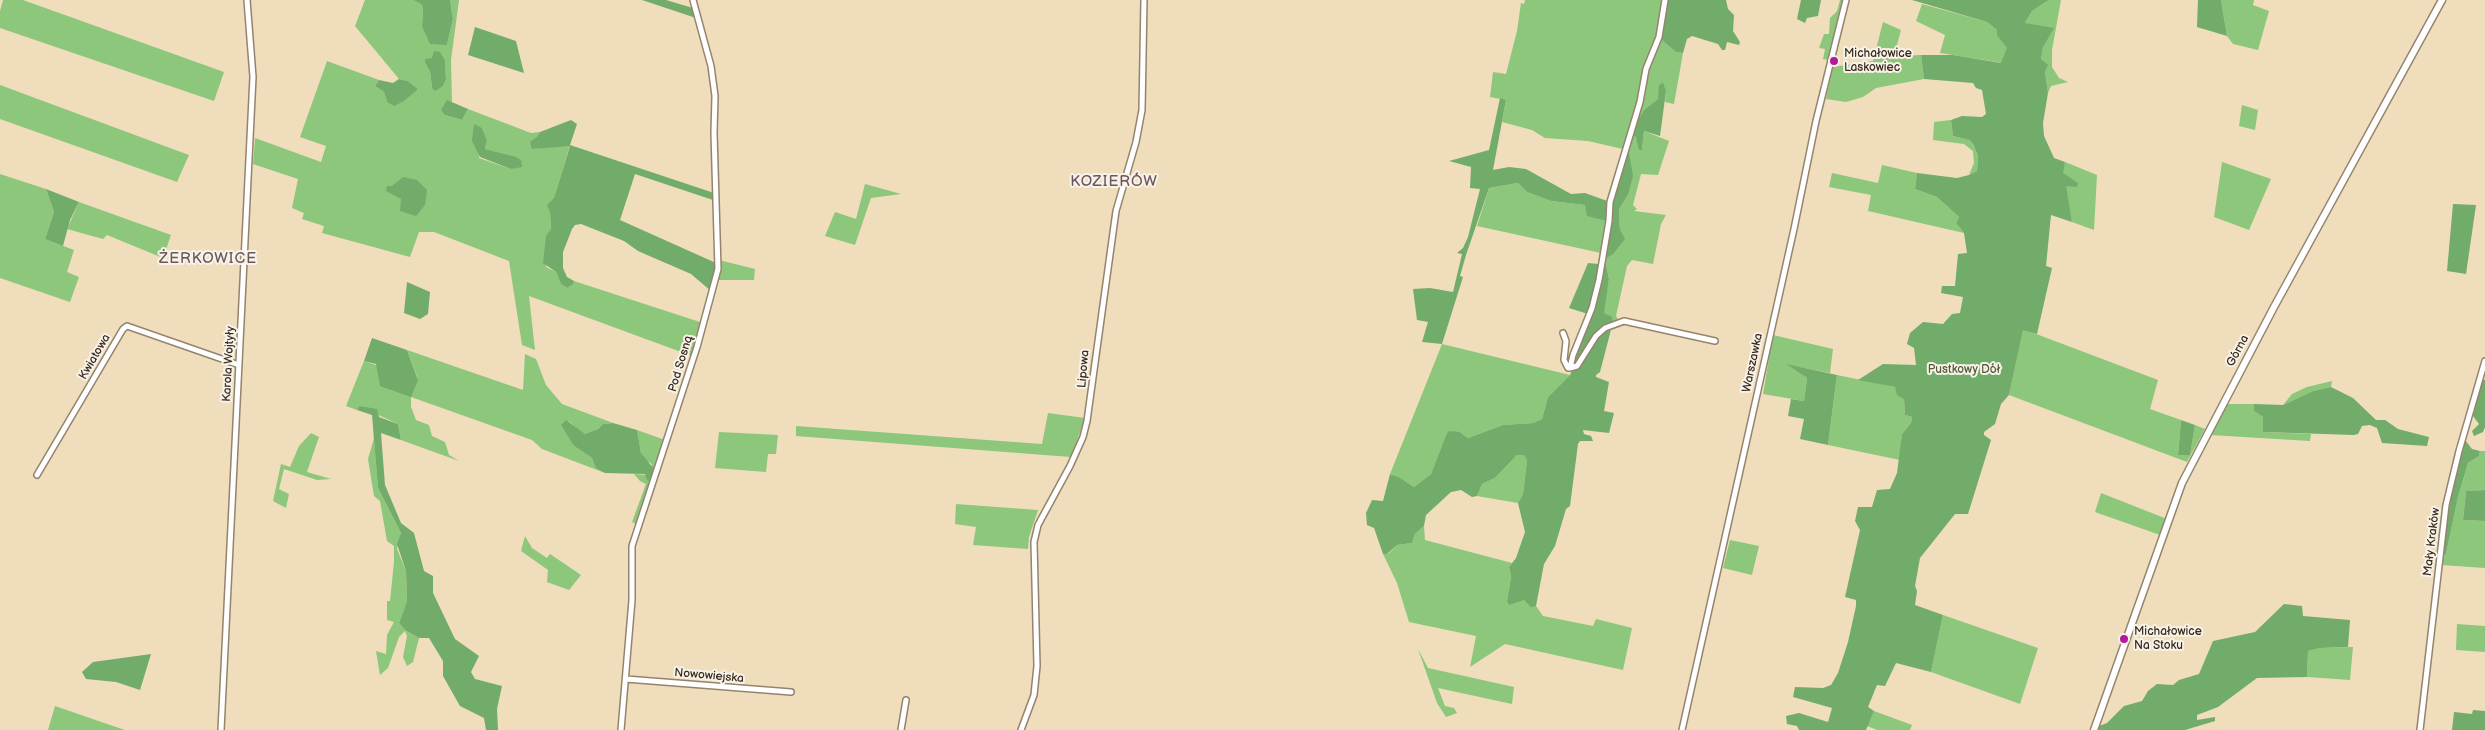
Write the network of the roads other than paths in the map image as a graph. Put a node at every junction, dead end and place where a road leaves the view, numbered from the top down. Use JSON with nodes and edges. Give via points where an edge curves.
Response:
{"nodes":[{"id":1,"x":247,"y":0,"type":"edge"},
{"id":2,"x":693,"y":0,"type":"edge"},
{"id":3,"x":1144,"y":0,"type":"edge"},
{"id":4,"x":1665,"y":0,"type":"edge"},
{"id":5,"x":1846,"y":0,"type":"edge"},
{"id":6,"x":2442,"y":0,"type":"edge"},
{"id":7,"x":1563,"y":333,"type":"dead end"},
{"id":8,"x":1714,"y":341,"type":"dead end"},
{"id":9,"x":2485,"y":361,"type":"edge"},
{"id":10,"x":239,"y":365,"type":"junction"},
{"id":11,"x":1570,"y":368,"type":"junction"},
{"id":12,"x":37,"y":476,"type":"dead end"},
{"id":13,"x":626,"y":679,"type":"junction"},
{"id":14,"x":791,"y":692,"type":"dead end"},
{"id":15,"x":906,"y":700,"type":"dead end"},
{"id":16,"x":221,"y":730,"type":"edge"},
{"id":17,"x":621,"y":730,"type":"edge"},
{"id":18,"x":901,"y":730,"type":"edge"},
{"id":19,"x":1021,"y":730,"type":"edge"},
{"id":20,"x":1682,"y":730,"type":"edge"},
{"id":21,"x":2094,"y":730,"type":"edge"},
{"id":22,"x":2420,"y":730,"type":"edge"}],
"edges":[{"from":1,"to":10,"type":"street","name":"Karola Wojtyły","via":[[253,76]]},
{"from":2,"to":13,"type":"street","name":"Pod Sosną","via":[[711,66],[715,96],[718,270],[697,347],[632,546]]},
{"from":3,"to":19,"type":"street","name":"Lipowa","via":[[1142,110],[1116,212],[1087,421],[1070,466],[1038,525],[1034,542],[1037,666],[1034,695]]},
{"from":4,"to":11,"type":"street","via":[[1659,36],[1646,69],[1640,102],[1610,202],[1592,308]]},
{"from":5,"to":20,"type":"street","name":"Warszawka","via":[[1816,122]]},
{"from":6,"to":21,"type":"street","name":"Górna","via":[[2274,306],[2182,483]]},
{"from":7,"to":11,"type":"street","via":[[1566,341],[1564,360]]},
{"from":8,"to":11,"type":"street","via":[[1624,321],[1596,336],[1577,366]]},
{"from":9,"to":22,"type":"street","name":"Mały Kraków","via":[[2446,505]]},
{"from":10,"to":12,"type":"street","name":"Kwiatowa","via":[[127,326]]},
{"from":10,"to":16,"type":"street","name":"Karola Wojtyły"},
{"from":13,"to":14,"type":"street","name":"Nowowiejska"},
{"from":13,"to":17,"type":"street","name":"Pod Sosną"},
{"from":15,"to":18,"type":"street"}]}
